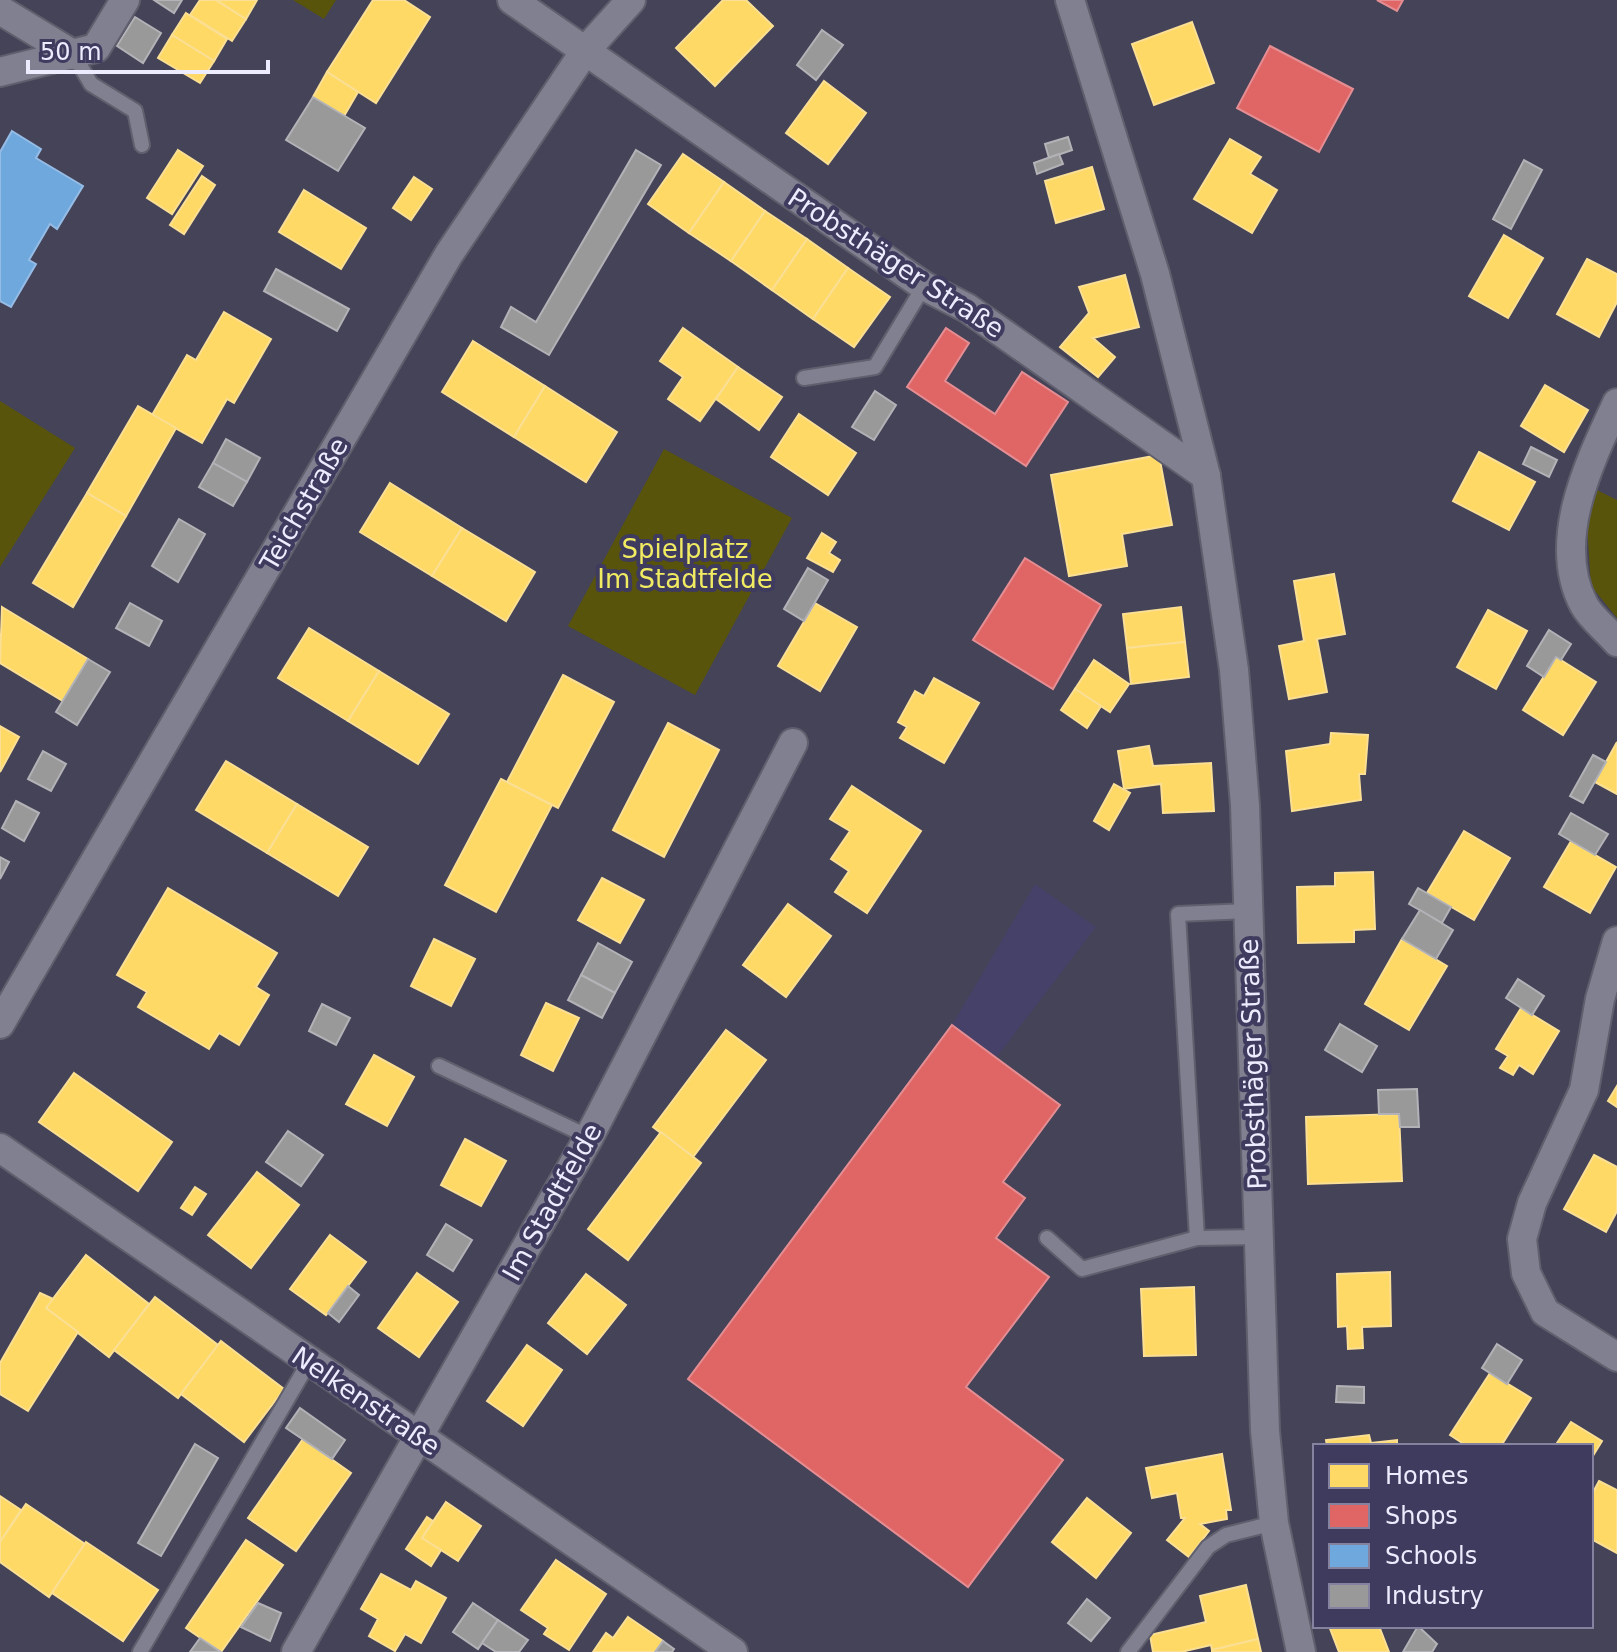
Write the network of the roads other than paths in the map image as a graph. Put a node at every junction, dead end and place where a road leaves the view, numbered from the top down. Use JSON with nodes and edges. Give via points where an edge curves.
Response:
{"nodes":[{"id":1,"x":125,"y":0,"type":"edge"},
{"id":2,"x":512,"y":0,"type":"edge"},
{"id":3,"x":631,"y":0,"type":"edge"},
{"id":4,"x":1070,"y":0,"type":"edge"},
{"id":5,"x":3,"y":19,"type":"edge"},
{"id":6,"x":585,"y":51,"type":"junction"},
{"id":7,"x":74,"y":55,"type":"junction"},
{"id":8,"x":0,"y":72,"type":"edge"},
{"id":9,"x":142,"y":145,"type":"dead end"},
{"id":10,"x":924,"y":286,"type":"junction"},
{"id":11,"x":804,"y":378,"type":"dead end"},
{"id":12,"x":1617,"y":403,"type":"edge"},
{"id":13,"x":1206,"y":476,"type":"junction"},
{"id":14,"x":1617,"y":642,"type":"edge"},
{"id":15,"x":793,"y":743,"type":"dead end"},
{"id":16,"x":1248,"y":911,"type":"junction"},
{"id":17,"x":1617,"y":941,"type":"edge"},
{"id":18,"x":0,"y":1024,"type":"edge"},
{"id":19,"x":439,"y":1066,"type":"dead end"},
{"id":20,"x":589,"y":1137,"type":"junction"},
{"id":21,"x":0,"y":1148,"type":"edge"},
{"id":22,"x":1259,"y":1237,"type":"junction"},
{"id":23,"x":1047,"y":1238,"type":"dead end"},
{"id":24,"x":1197,"y":1238,"type":"junction"},
{"id":25,"x":1617,"y":1357,"type":"edge"},
{"id":26,"x":309,"y":1362,"type":"junction"},
{"id":27,"x":420,"y":1438,"type":"junction"},
{"id":28,"x":1274,"y":1523,"type":"junction"},
{"id":29,"x":140,"y":1652,"type":"edge"},
{"id":30,"x":296,"y":1652,"type":"edge"},
{"id":31,"x":733,"y":1652,"type":"edge"},
{"id":32,"x":1128,"y":1652,"type":"edge"},
{"id":33,"x":1301,"y":1652,"type":"edge"}],
"edges":[{"from":1,"to":7,"type":"street","via":[[96,48]]},
{"from":2,"to":6,"type":"street","name":"Probsthäger Straße"},
{"from":3,"to":6,"type":"street","name":"Teichstraße"},
{"from":4,"to":13,"type":"street","name":"Probsthäger Straße","via":[[1155,274]]},
{"from":5,"to":7,"type":"street"},
{"from":6,"to":10,"type":"street","name":"Probsthäger Straße"},
{"from":6,"to":18,"type":"street","name":"Teichstraße","via":[[449,254]]},
{"from":7,"to":8,"type":"street"},
{"from":7,"to":9,"type":"lane","via":[[91,84],[135,111]]},
{"from":10,"to":11,"type":"lane","via":[[875,367]]},
{"from":10,"to":13,"type":"street","name":"Probsthäger Straße","via":[[967,308]]},
{"from":12,"to":14,"type":"street","via":[[1591,460],[1574,517],[1573,577],[1585,607]]},
{"from":13,"to":16,"type":"street","name":"Probsthäger Straße","via":[[1234,670]]},
{"from":15,"to":20,"type":"street","name":"Im Stadtfelde"},
{"from":16,"to":22,"type":"street","name":"Probsthäger Straße"},
{"from":16,"to":24,"type":"lane","via":[[1178,914]]},
{"from":17,"to":25,"type":"street","via":[[1600,999],[1584,1090],[1532,1203],[1522,1239],[1526,1273],[1545,1312]]},
{"from":19,"to":20,"type":"lane"},
{"from":20,"to":27,"type":"street","name":"Im Stadtfelde"},
{"from":21,"to":26,"type":"street","name":"Nelkenstraße"},
{"from":22,"to":24,"type":"lane"},
{"from":22,"to":28,"type":"street","name":"Probsthäger Straße","via":[[1265,1431]]},
{"from":23,"to":24,"type":"lane","via":[[1082,1269]]},
{"from":26,"to":27,"type":"street","name":"Nelkenstraße"},
{"from":26,"to":29,"type":"lane"},
{"from":27,"to":30,"type":"street","name":"Im Stadtfelde"},
{"from":27,"to":31,"type":"street","name":"Nelkenstraße"},
{"from":28,"to":32,"type":"lane","via":[[1226,1535],[1208,1547]]},
{"from":28,"to":33,"type":"street","name":"Probsthäger Straße"}]}
